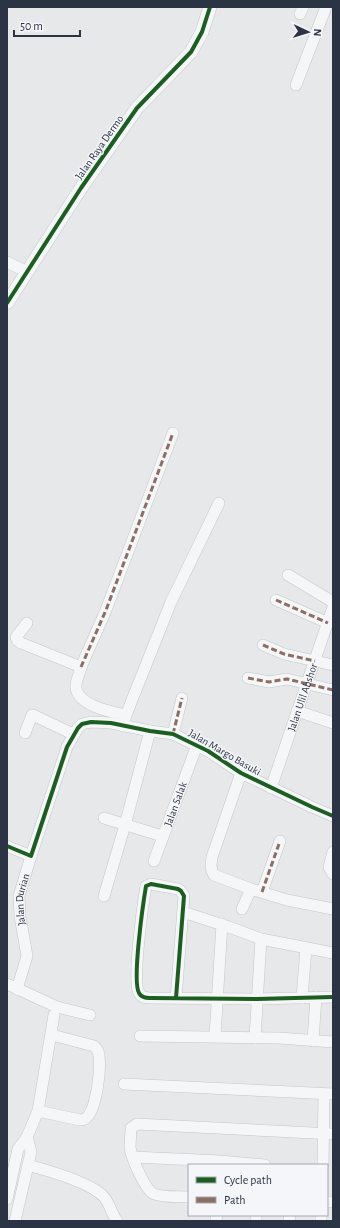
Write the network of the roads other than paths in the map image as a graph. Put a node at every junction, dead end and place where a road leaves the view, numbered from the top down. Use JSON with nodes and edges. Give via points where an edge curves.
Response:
{"nodes":[{"id":1,"x":210,"y":7,"type":"edge"},
{"id":2,"x":326,"y":7,"type":"edge"},
{"id":3,"x":296,"y":85,"type":"dead end"},
{"id":4,"x":7,"y":262,"type":"edge"},
{"id":5,"x":27,"y":272,"type":"junction"},
{"id":6,"x":7,"y":303,"type":"edge"},
{"id":7,"x":173,"y":433,"type":"dead end"},
{"id":8,"x":219,"y":503,"type":"dead end"},
{"id":9,"x":288,"y":575,"type":"dead end"},
{"id":10,"x":276,"y":600,"type":"dead end"},
{"id":11,"x":333,"y":602,"type":"edge"},
{"id":12,"x":333,"y":607,"type":"edge"},
{"id":13,"x":27,"y":623,"type":"dead end"},
{"id":14,"x":328,"y":623,"type":"junction"},
{"id":15,"x":263,"y":645,"type":"dead end"},
{"id":16,"x":315,"y":661,"type":"junction"},
{"id":17,"x":333,"y":665,"type":"edge"},
{"id":18,"x":81,"y":667,"type":"junction"},
{"id":19,"x":248,"y":678,"type":"dead end"},
{"id":20,"x":308,"y":683,"type":"junction"},
{"id":21,"x":333,"y":690,"type":"edge"},
{"id":22,"x":182,"y":698,"type":"dead end"},
{"id":23,"x":297,"y":711,"type":"junction"},
{"id":24,"x":124,"y":720,"type":"junction"},
{"id":25,"x":333,"y":723,"type":"edge"},
{"id":26,"x":77,"y":730,"type":"junction"},
{"id":27,"x":150,"y":731,"type":"junction"},
{"id":28,"x":25,"y":733,"type":"dead end"},
{"id":29,"x":174,"y":734,"type":"junction"},
{"id":30,"x":197,"y":745,"type":"junction"},
{"id":31,"x":241,"y":773,"type":"junction"},
{"id":32,"x":272,"y":788,"type":"junction"},
{"id":33,"x":333,"y":816,"type":"edge"},
{"id":34,"x":104,"y":818,"type":"dead end"},
{"id":35,"x":126,"y":825,"type":"junction"},
{"id":36,"x":162,"y":836,"type":"junction"},
{"id":37,"x":280,"y":841,"type":"dead end"},
{"id":38,"x":7,"y":846,"type":"edge"},
{"id":39,"x":333,"y":852,"type":"edge"},
{"id":40,"x":31,"y":856,"type":"junction"},
{"id":41,"x":154,"y":861,"type":"dead end"},
{"id":42,"x":333,"y":874,"type":"edge"},
{"id":43,"x":257,"y":891,"type":"junction"},
{"id":44,"x":104,"y":896,"type":"dead end"},
{"id":45,"x":242,"y":909,"type":"dead end"},
{"id":46,"x":333,"y":909,"type":"edge"},
{"id":47,"x":183,"y":912,"type":"junction"},
{"id":48,"x":222,"y":924,"type":"junction"},
{"id":49,"x":261,"y":939,"type":"junction"},
{"id":50,"x":306,"y":948,"type":"junction"},
{"id":51,"x":333,"y":953,"type":"edge"},
{"id":52,"x":12,"y":986,"type":"edge"},
{"id":53,"x":316,"y":997,"type":"junction"},
{"id":54,"x":333,"y":997,"type":"edge"},
{"id":55,"x":176,"y":998,"type":"junction"},
{"id":56,"x":302,"y":998,"type":"junction"},
{"id":57,"x":216,"y":999,"type":"junction"},
{"id":58,"x":257,"y":999,"type":"junction"},
{"id":59,"x":54,"y":1014,"type":"dead end"},
{"id":60,"x":90,"y":1015,"type":"dead end"},
{"id":61,"x":52,"y":1035,"type":"junction"},
{"id":62,"x":140,"y":1036,"type":"dead end"},
{"id":63,"x":215,"y":1036,"type":"junction"},
{"id":64,"x":255,"y":1038,"type":"junction"},
{"id":65,"x":313,"y":1041,"type":"junction"},
{"id":66,"x":333,"y":1042,"type":"edge"},
{"id":67,"x":124,"y":1084,"type":"dead end"},
{"id":68,"x":328,"y":1094,"type":"edge"},
{"id":69,"x":38,"y":1111,"type":"junction"},
{"id":70,"x":328,"y":1134,"type":"edge"},
{"id":71,"x":27,"y":1137,"type":"junction"},
{"id":72,"x":133,"y":1157,"type":"junction"},
{"id":73,"x":220,"y":1163,"type":"edge"},
{"id":74,"x":242,"y":1164,"type":"edge"},
{"id":75,"x":324,"y":1164,"type":"edge"},
{"id":76,"x":28,"y":1165,"type":"junction"},
{"id":77,"x":8,"y":1196,"type":"edge"},
{"id":78,"x":20,"y":1197,"type":"junction"},
{"id":79,"x":188,"y":1197,"type":"edge"},
{"id":80,"x":113,"y":1219,"type":"edge"},
{"id":81,"x":15,"y":1221,"type":"edge"}],
"edges":[{"from":1,"to":5,"type":"street","name":"Jalan Raya Dermo","via":[[202,32],[191,52],[137,108]]},
{"from":2,"to":3,"type":"street"},
{"from":4,"to":5,"type":"street"},
{"from":5,"to":6,"type":"street","name":"Jalan Raya Dermo"},
{"from":7,"to":18,"type":"street","via":[[109,603]]},
{"from":8,"to":24,"type":"street","via":[[171,602]]},
{"from":9,"to":11,"type":"street"},
{"from":10,"to":14,"type":"street"},
{"from":12,"to":14,"type":"street","name":"Jalan Ulil Abshor"},
{"from":13,"to":18,"type":"street","via":[[16,637],[17,640]]},
{"from":14,"to":16,"type":"street","name":"Jalan Ulil Abshor"},
{"from":15,"to":16,"type":"street","via":[[284,654]]},
{"from":16,"to":17,"type":"street"},
{"from":16,"to":20,"type":"street","name":"Jalan Ulil Abshor"},
{"from":18,"to":24,"type":"street","via":[[76,686],[82,699]]},
{"from":19,"to":20,"type":"street","via":[[270,682],[287,679]]},
{"from":20,"to":21,"type":"street"},
{"from":20,"to":23,"type":"street","name":"Jalan Ulil Abshor"},
{"from":22,"to":29,"type":"street"},
{"from":23,"to":25,"type":"street"},
{"from":23,"to":32,"type":"street","name":"Jalan Ulil Abshor"},
{"from":24,"to":26,"type":"street","name":"Jalan Margo Basuki","via":[[91,722],[82,724]]},
{"from":24,"to":27,"type":"street","name":"Jalan Margo Basuki"},
{"from":26,"to":28,"type":"street","via":[[32,715]]},
{"from":26,"to":40,"type":"street","name":"Jalan Durian","via":[[67,747]]},
{"from":27,"to":29,"type":"street","name":"Jalan Margo Basuki"},
{"from":27,"to":35,"type":"street"},
{"from":29,"to":30,"type":"street","name":"Jalan Margo Basuki"},
{"from":30,"to":31,"type":"street","name":"Jalan Margo Basuki"},
{"from":30,"to":36,"type":"street","name":"Jalan Salak"},
{"from":31,"to":32,"type":"street","name":"Jalan Margo Basuki"},
{"from":31,"to":43,"type":"street","via":[[211,865],[214,874]]},
{"from":32,"to":33,"type":"street","name":"Jalan Margo Basuki"},
{"from":34,"to":35,"type":"street"},
{"from":35,"to":36,"type":"street"},
{"from":35,"to":44,"type":"street"},
{"from":36,"to":41,"type":"street","name":"Jalan Salak"},
{"from":37,"to":43,"type":"street"},
{"from":38,"to":40,"type":"street"},
{"from":39,"to":42,"type":"street","via":[[329,867]]},
{"from":40,"to":52,"type":"street","name":"Jalan Durian","via":[[19,896],[27,956]]},
{"from":43,"to":45,"type":"street"},
{"from":43,"to":46,"type":"street"},
{"from":47,"to":48,"type":"street"},
{"from":47,"to":55,"type":"street"},
{"from":47,"to":55,"type":"street","via":[[184,896],[181,891],[153,884],[146,886],[138,950],[138,992],[146,998]]},
{"from":48,"to":49,"type":"street"},
{"from":48,"to":57,"type":"street"},
{"from":49,"to":50,"type":"street"},
{"from":49,"to":58,"type":"street"},
{"from":50,"to":51,"type":"street"},
{"from":50,"to":56,"type":"street"},
{"from":52,"to":60,"type":"street","via":[[57,1006]]},
{"from":53,"to":54,"type":"street"},
{"from":53,"to":56,"type":"street"},
{"from":53,"to":65,"type":"street"},
{"from":55,"to":57,"type":"street"},
{"from":56,"to":58,"type":"street"},
{"from":57,"to":58,"type":"street"},
{"from":57,"to":63,"type":"street"},
{"from":58,"to":64,"type":"street"},
{"from":59,"to":61,"type":"street"},
{"from":61,"to":69,"type":"street"},
{"from":61,"to":69,"type":"street","via":[[94,1046],[98,1050],[100,1071],[94,1102],[85,1120]]},
{"from":62,"to":63,"type":"street"},
{"from":63,"to":64,"type":"street"},
{"from":64,"to":65,"type":"street"},
{"from":65,"to":66,"type":"street"},
{"from":67,"to":68,"type":"street"},
{"from":68,"to":70,"type":"street"},
{"from":69,"to":71,"type":"street"},
{"from":70,"to":72,"type":"street","via":[[135,1124],[131,1128],[130,1147]]},
{"from":70,"to":75,"type":"street"},
{"from":71,"to":76,"type":"street","via":[[31,1152]]},
{"from":71,"to":77,"type":"street","via":[[18,1149]]},
{"from":72,"to":73,"type":"street"},
{"from":72,"to":79,"type":"street","via":[[146,1186],[153,1194]]},
{"from":73,"to":74,"type":"street"},
{"from":76,"to":78,"type":"street"},
{"from":76,"to":80,"type":"street","via":[[97,1190],[107,1200]]},
{"from":77,"to":78,"type":"street"},
{"from":78,"to":81,"type":"street"}]}
